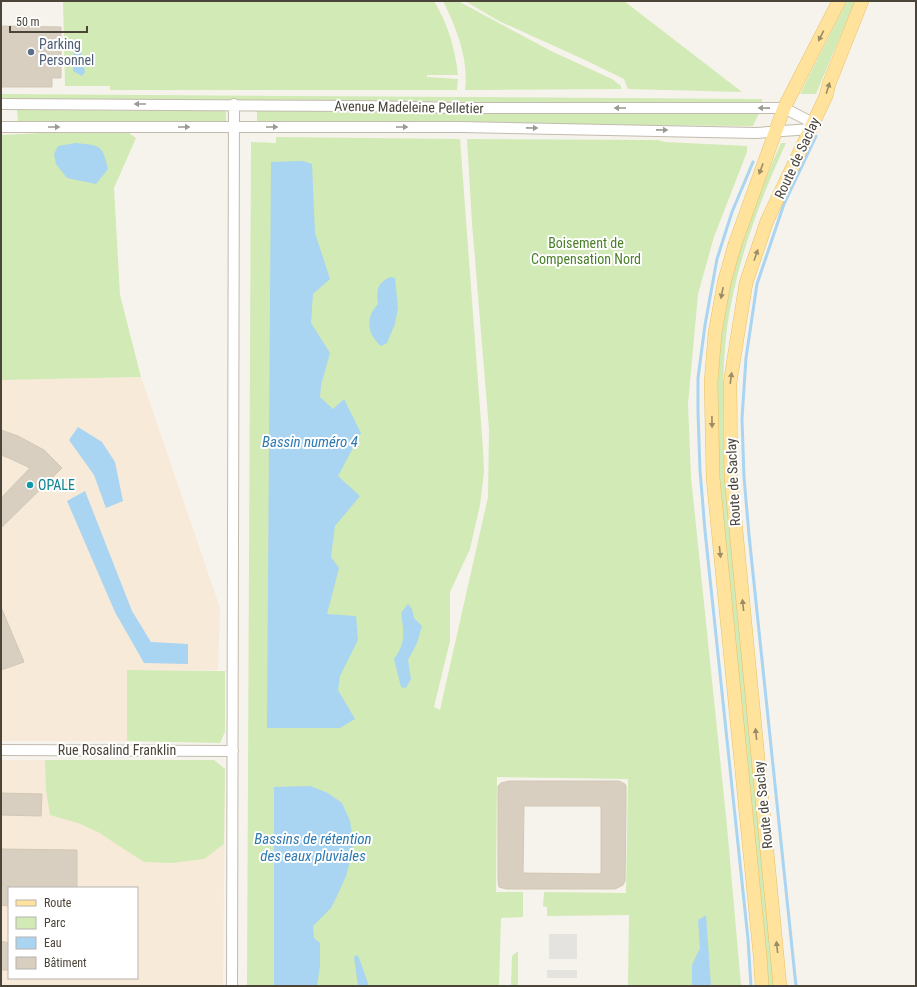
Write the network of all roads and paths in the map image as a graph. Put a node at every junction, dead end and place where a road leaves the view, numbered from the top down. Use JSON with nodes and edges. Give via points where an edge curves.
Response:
{"nodes":[{"id":1,"x":839,"y":1,"type":"edge"},
{"id":2,"x":862,"y":1,"type":"edge"},
{"id":3,"x":1,"y":104,"type":"edge"},
{"id":4,"x":234,"y":104,"type":"junction"},
{"id":5,"x":784,"y":108,"type":"junction"},
{"id":6,"x":812,"y":126,"type":"junction"},
{"id":7,"x":1,"y":127,"type":"edge"},
{"id":8,"x":233,"y":127,"type":"junction"},
{"id":9,"x":775,"y":132,"type":"junction"},
{"id":10,"x":1,"y":750,"type":"edge"},
{"id":11,"x":233,"y":751,"type":"junction"},
{"id":12,"x":232,"y":986,"type":"edge"},
{"id":13,"x":762,"y":986,"type":"edge"},
{"id":14,"x":780,"y":986,"type":"edge"}],
"edges":[{"from":1,"to":5,"type":"main road","name":"Route de Saclay","one_way":true},
{"from":6,"to":2,"type":"main road","name":"Route de Saclay","one_way":true},
{"from":4,"to":3,"type":"street","name":"Avenue Madeleine Pelletier","one_way":true},
{"from":5,"to":4,"type":"street","name":"Avenue Madeleine Pelletier","one_way":true,"via":[[460,108]]},
{"from":4,"to":8,"type":"street"},
{"from":5,"to":6,"type":"street","name":"Avenue Madeleine Pelletier"},
{"from":5,"to":9,"type":"main road","name":"Route de Saclay"},
{"from":6,"to":9,"type":"street","name":"Avenue Madeleine Pelletier"},
{"from":14,"to":6,"type":"main road","name":"Route de Saclay","one_way":true,"via":[[731,478],[730,383],[746,283],[767,222]]},
{"from":7,"to":8,"type":"street","name":"Avenue Madeleine Pelletier","one_way":true},
{"from":8,"to":9,"type":"street","name":"Avenue Madeleine Pelletier","one_way":true,"via":[[461,127]]},
{"from":8,"to":11,"type":"street"},
{"from":9,"to":13,"type":"main road","name":"Route de Saclay","one_way":true,"via":[[729,262],[715,333],[711,382],[713,478]]},
{"from":10,"to":11,"type":"street","name":"Rue Rosalind Franklin"},
{"from":11,"to":12,"type":"street"}]}
